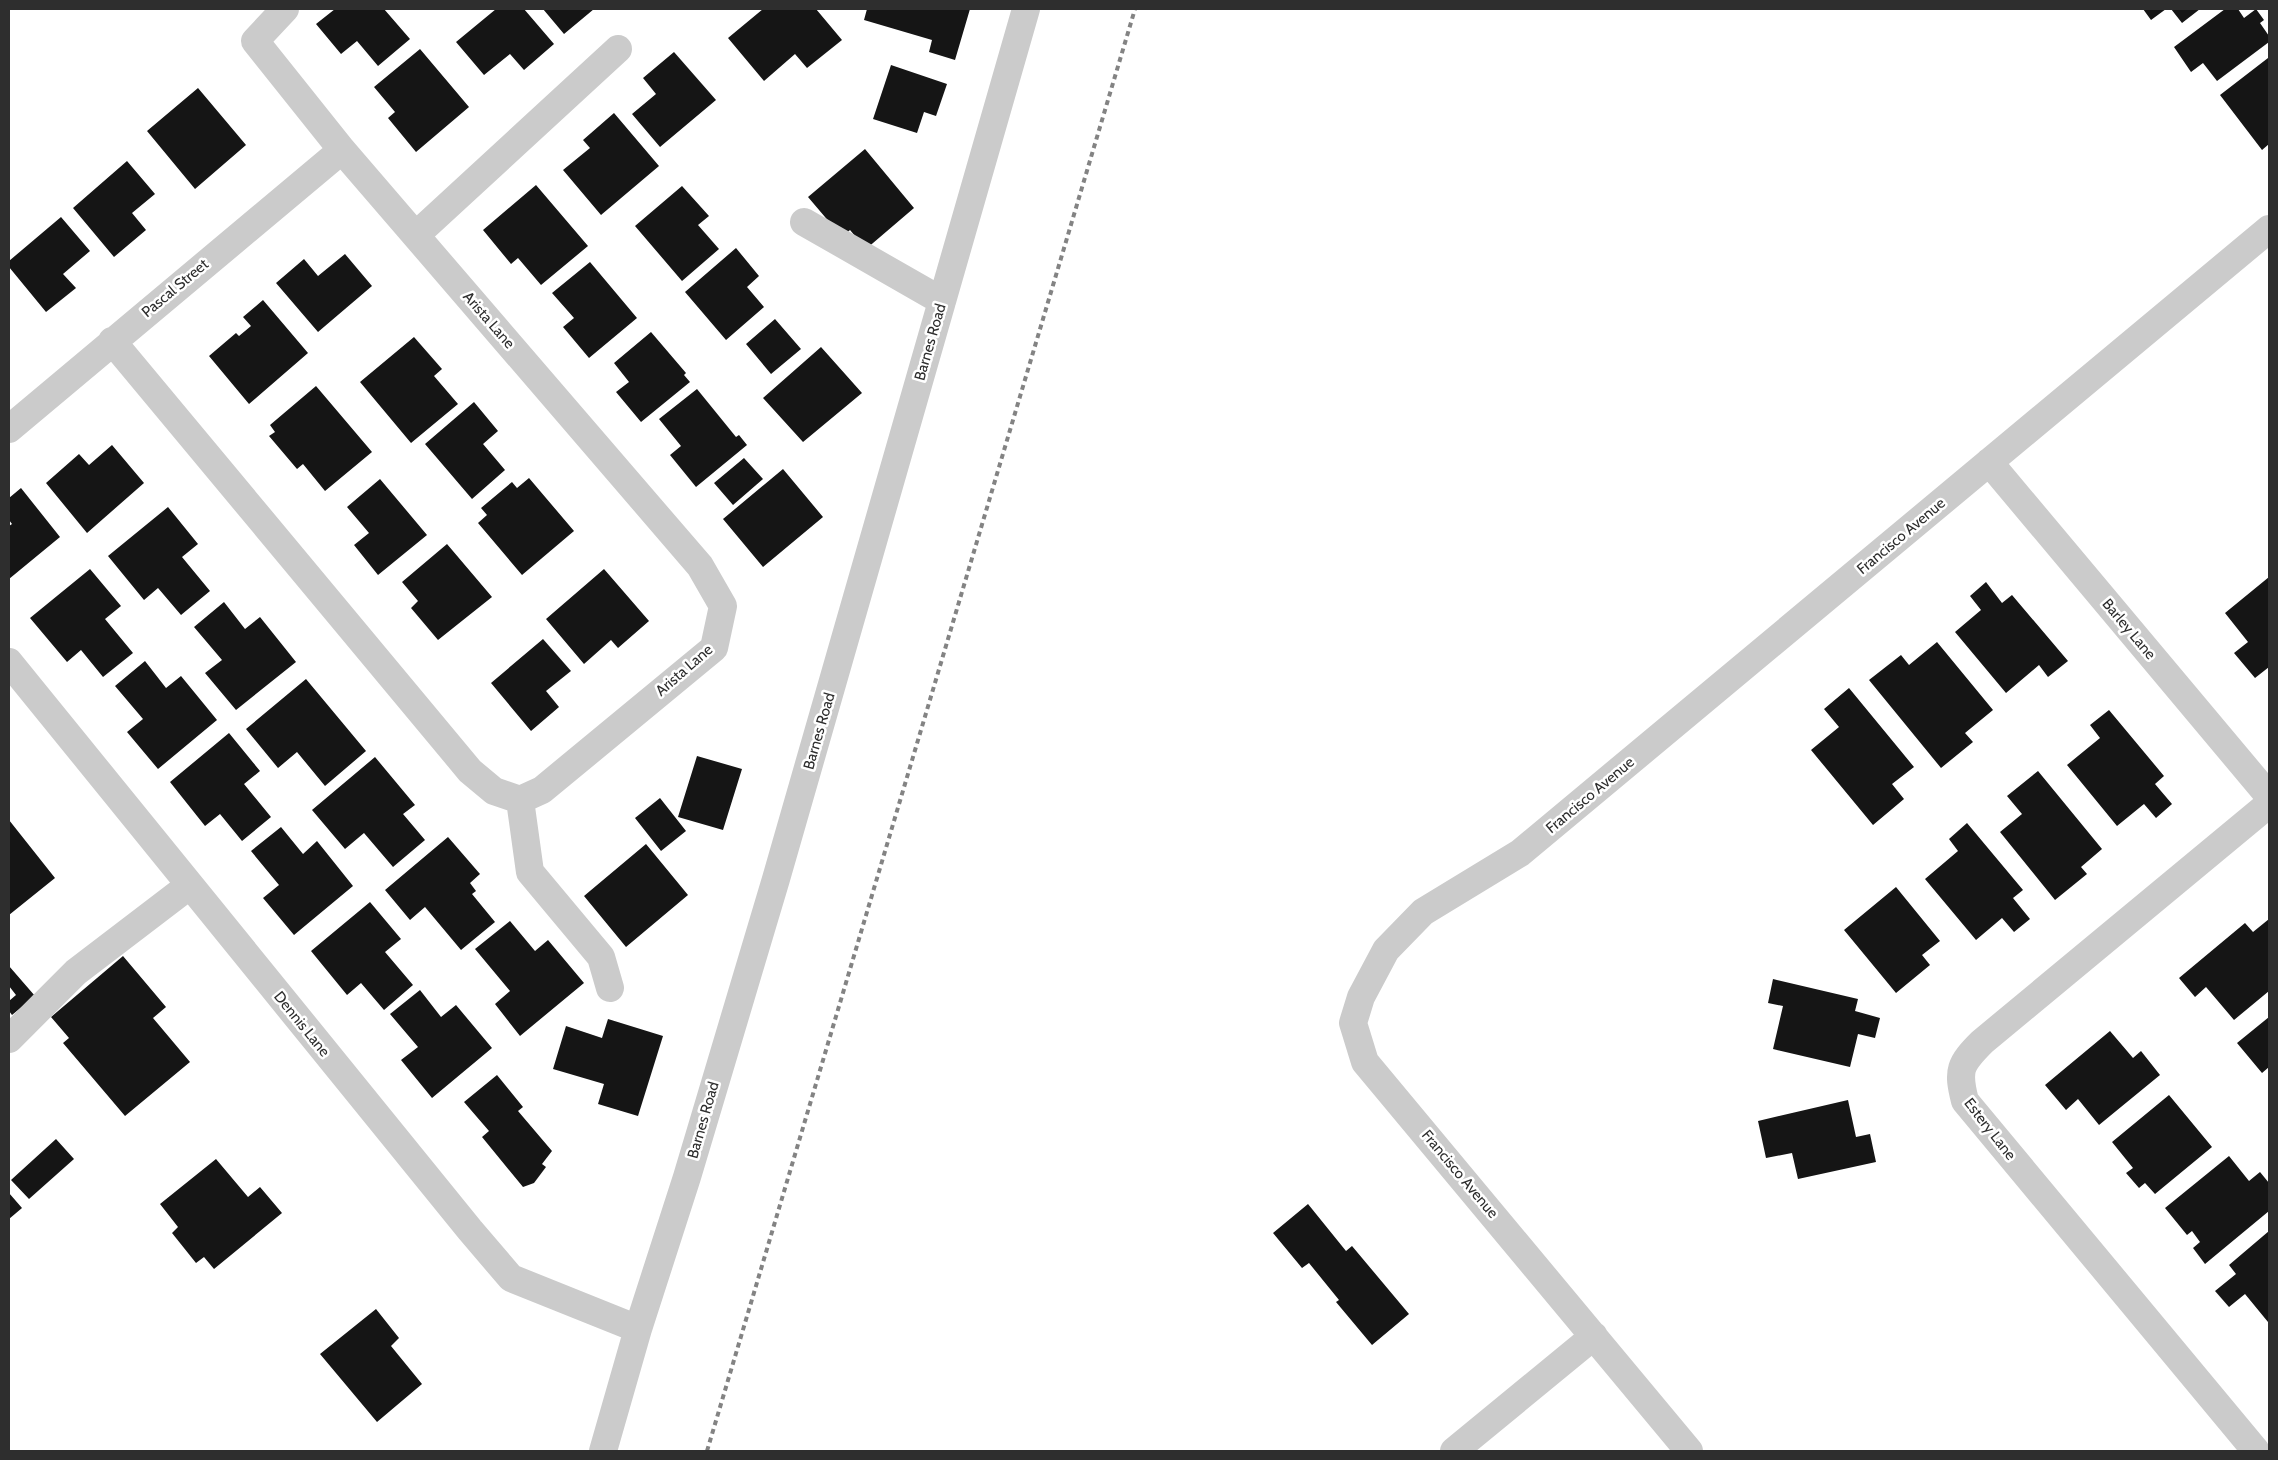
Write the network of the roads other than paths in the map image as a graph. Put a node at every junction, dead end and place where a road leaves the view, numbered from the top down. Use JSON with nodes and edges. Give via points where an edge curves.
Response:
{"nodes":[{"id":1,"x":285,"y":9,"type":"edge"},
{"id":2,"x":1026,"y":9,"type":"edge"},
{"id":3,"x":618,"y":49,"type":"dead end"},
{"id":4,"x":342,"y":150,"type":"junction"},
{"id":5,"x":804,"y":222,"type":"dead end"},
{"id":6,"x":2269,"y":230,"type":"edge"},
{"id":7,"x":416,"y":235,"type":"junction"},
{"id":8,"x":942,"y":301,"type":"junction"},
{"id":9,"x":112,"y":341,"type":"junction"},
{"id":10,"x":9,"y":429,"type":"edge"},
{"id":11,"x":1989,"y":462,"type":"junction"},
{"id":12,"x":9,"y":662,"type":"edge"},
{"id":13,"x":2269,"y":796,"type":"edge"},
{"id":14,"x":520,"y":800,"type":"junction"},
{"id":15,"x":2269,"y":804,"type":"edge"},
{"id":16,"x":190,"y":885,"type":"junction"},
{"id":17,"x":610,"y":988,"type":"dead end"},
{"id":18,"x":9,"y":1039,"type":"edge"},
{"id":19,"x":638,"y":1329,"type":"junction"},
{"id":20,"x":1594,"y":1336,"type":"junction"},
{"id":21,"x":603,"y":1451,"type":"edge"},
{"id":22,"x":1454,"y":1451,"type":"edge"},
{"id":23,"x":1689,"y":1451,"type":"edge"},
{"id":24,"x":2256,"y":1451,"type":"edge"}],
"edges":[{"from":1,"to":4,"type":"street","name":"Arista Lane","via":[[255,41]]},
{"from":2,"to":8,"type":"street","name":"Barnes Road"},
{"from":3,"to":7,"type":"street"},
{"from":4,"to":7,"type":"street","name":"Arista Lane"},
{"from":4,"to":9,"type":"street","name":"Pascal Street"},
{"from":5,"to":8,"type":"street"},
{"from":6,"to":11,"type":"street","name":"Francisco Avenue"},
{"from":7,"to":14,"type":"street","name":"Arista Lane","via":[[700,566],[723,606],[714,648],[542,790]]},
{"from":8,"to":19,"type":"street","name":"Barnes Road","via":[[776,879]]},
{"from":9,"to":10,"type":"street","name":"Pascal Street"},
{"from":9,"to":14,"type":"street","via":[[470,771],[494,791]]},
{"from":11,"to":13,"type":"street","name":"Barley Lane"},
{"from":11,"to":20,"type":"street","name":"Francisco Avenue","via":[[1520,853],[1423,912],[1386,950],[1361,997],[1353,1022],[1365,1062]]},
{"from":12,"to":16,"type":"street","name":"Dennis Lane"},
{"from":14,"to":17,"type":"street","via":[[530,872],[601,957]]},
{"from":15,"to":24,"type":"street","name":"Estery Lane","via":[[1982,1042],[1966,1058],[1959,1080],[1965,1101]]},
{"from":16,"to":18,"type":"street","via":[[76,972]]},
{"from":16,"to":19,"type":"street","name":"Dennis Lane","via":[[511,1278]]},
{"from":19,"to":21,"type":"street","name":"Barnes Road"},
{"from":20,"to":22,"type":"street"},
{"from":20,"to":23,"type":"street","name":"Francisco Avenue"}]}
